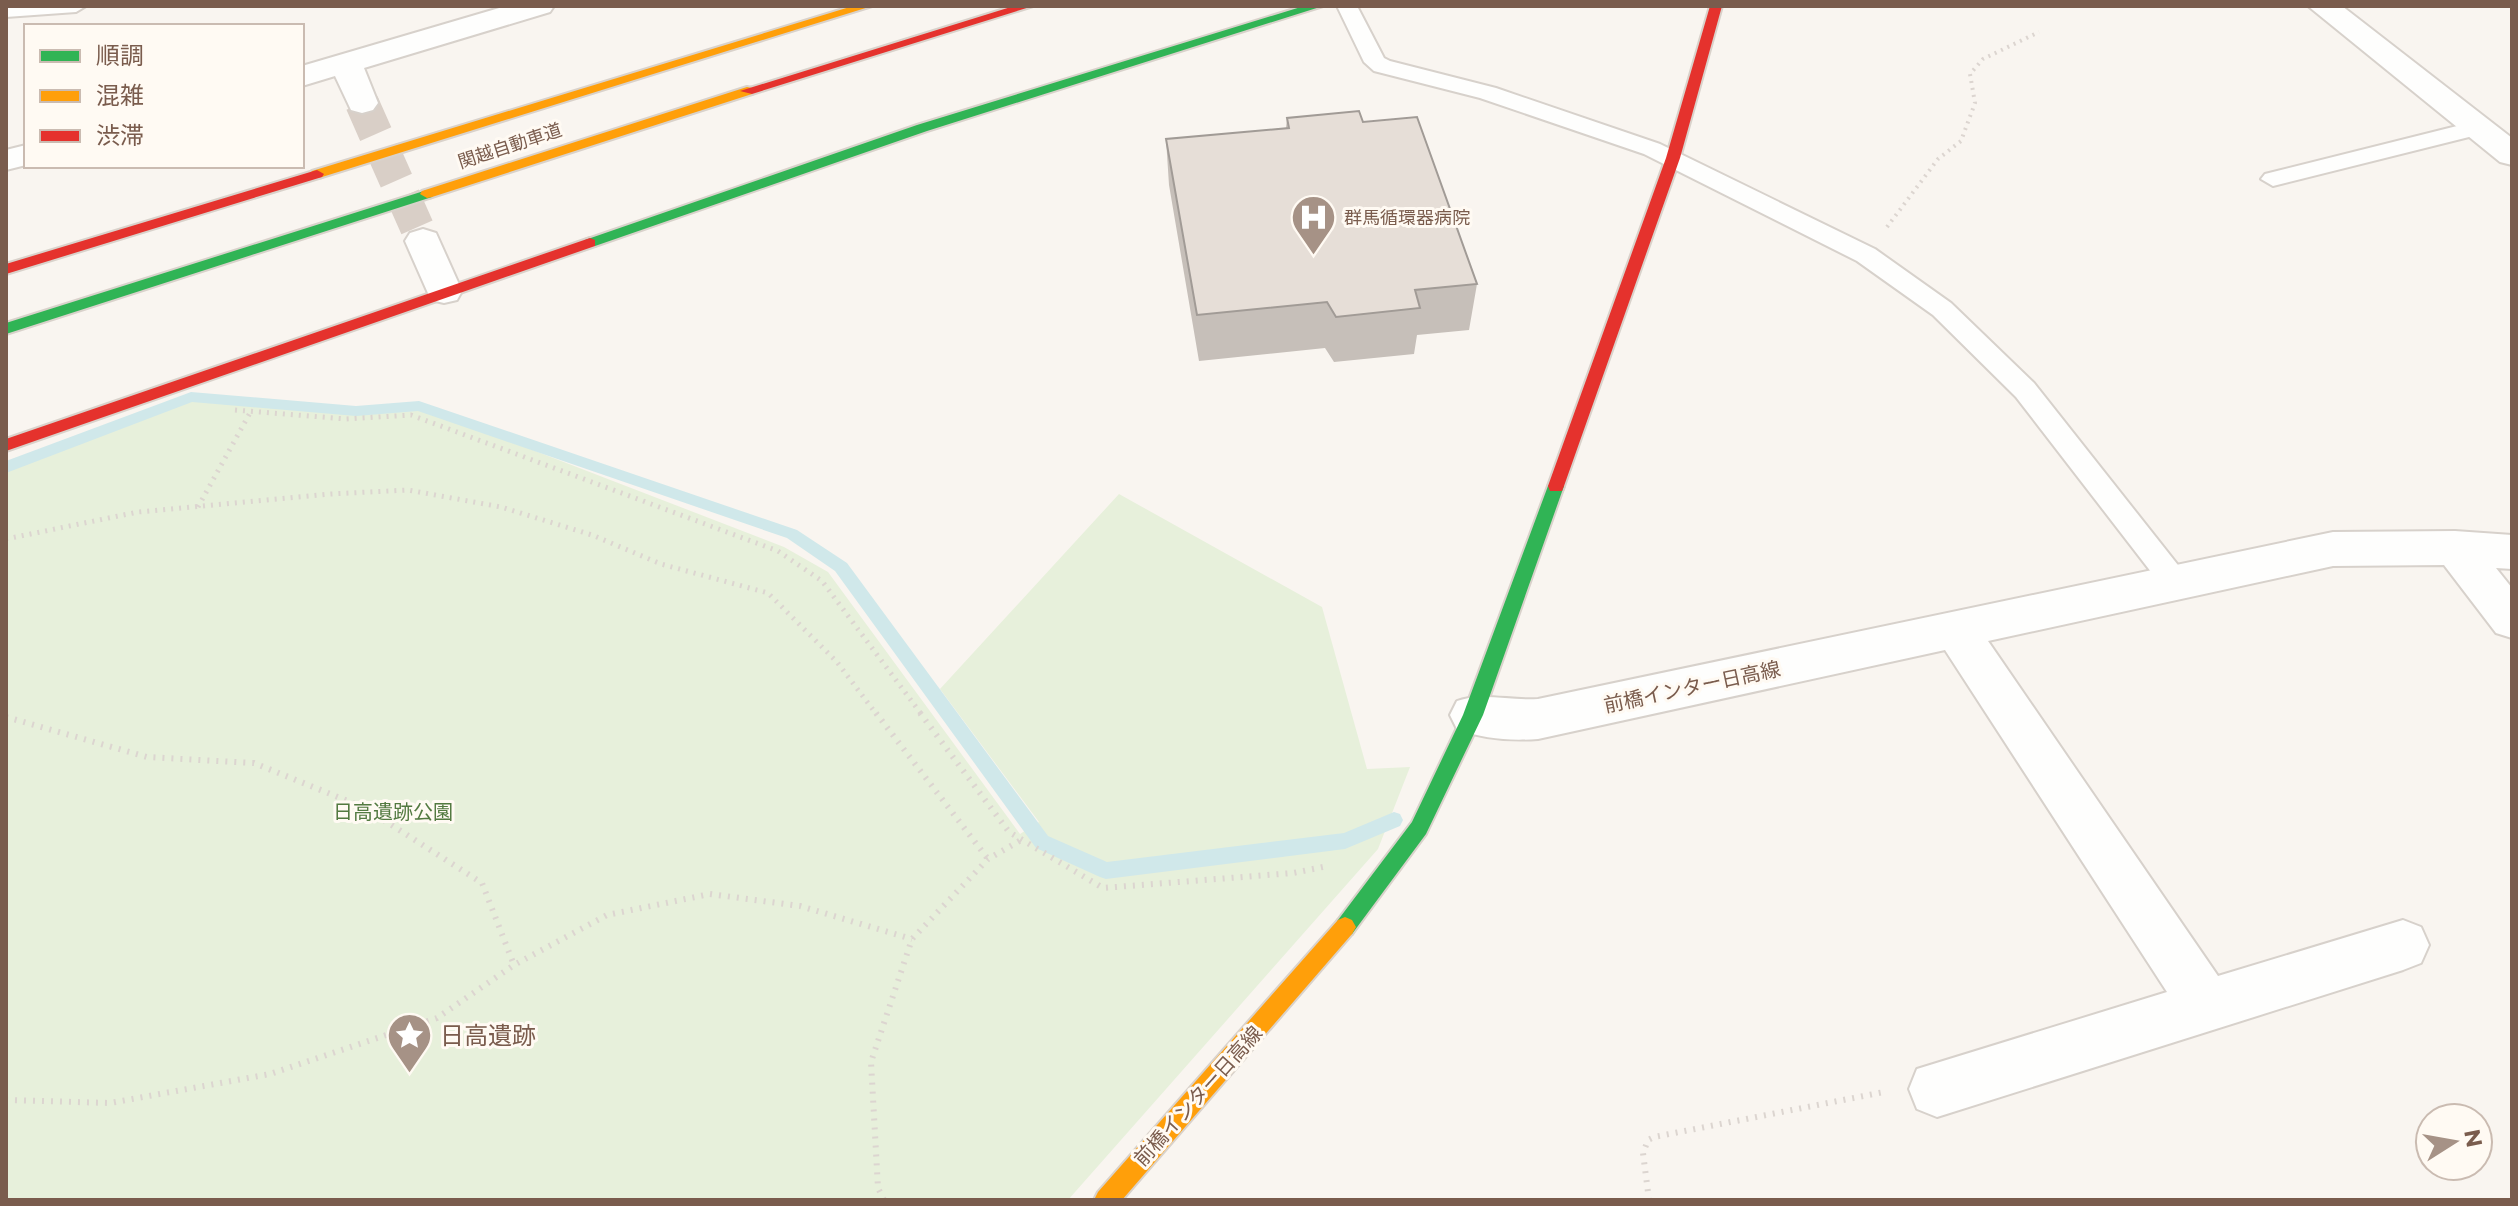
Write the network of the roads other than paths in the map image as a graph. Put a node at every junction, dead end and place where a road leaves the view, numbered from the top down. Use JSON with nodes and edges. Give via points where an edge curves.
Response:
{"nodes":[{"id":1,"x":76,"y":6,"type":"edge"},
{"id":2,"x":539,"y":6,"type":"edge"},
{"id":3,"x":866,"y":6,"type":"edge"},
{"id":4,"x":1027,"y":6,"type":"edge"},
{"id":5,"x":1317,"y":6,"type":"edge"},
{"id":6,"x":1347,"y":6,"type":"edge"},
{"id":7,"x":1716,"y":6,"type":"edge"},
{"id":8,"x":2323,"y":6,"type":"edge"},
{"id":9,"x":6,"y":11,"type":"edge"},
{"id":10,"x":346,"y":63,"type":"junction"},
{"id":11,"x":304,"y":75,"type":"edge"},
{"id":12,"x":362,"y":103,"type":"tunnel mouth"},
{"id":13,"x":2477,"y":128,"type":"junction"},
{"id":14,"x":2512,"y":155,"type":"edge"},
{"id":15,"x":1673,"y":158,"type":"junction"},
{"id":16,"x":2273,"y":179,"type":"dead end"},
{"id":17,"x":423,"y":241,"type":"tunnel mouth"},
{"id":18,"x":6,"y":269,"type":"edge"},
{"id":19,"x":444,"y":291,"type":"junction"},
{"id":20,"x":6,"y":329,"type":"edge"},
{"id":21,"x":6,"y":445,"type":"edge"},
{"id":22,"x":2455,"y":548,"type":"junction"},
{"id":23,"x":2512,"y":552,"type":"edge"},
{"id":24,"x":2175,"y":582,"type":"junction"},
{"id":25,"x":2512,"y":620,"type":"edge"},
{"id":26,"x":1957,"y":631,"type":"junction"},
{"id":27,"x":1473,"y":715,"type":"junction"},
{"id":28,"x":2403,"y":945,"type":"dead end"},
{"id":29,"x":2208,"y":1007,"type":"junction"},
{"id":30,"x":1937,"y":1089,"type":"road end"},
{"id":31,"x":1106,"y":1200,"type":"edge"}],
"edges":[{"from":1,"to":9,"type":"lane"},
{"from":2,"to":10,"type":"street"},
{"from":3,"to":18,"type":"main road","name":"関越自動車道"},
{"from":4,"to":20,"type":"main road","name":"関越自動車道"},
{"from":5,"to":19,"type":"main road","via":[[922,128]]},
{"from":6,"to":15,"type":"lane","via":[[1375,62],[1382,66],[1488,93]]},
{"from":7,"to":15,"type":"main road"},
{"from":8,"to":13,"type":"street"},
{"from":10,"to":11,"type":"street"},
{"from":10,"to":12,"type":"street"},
{"from":13,"to":14,"type":"street"},
{"from":13,"to":16,"type":"lane"},
{"from":15,"to":24,"type":"lane","via":[[1866,255],[1942,309],[2025,390]]},
{"from":15,"to":27,"type":"main road"},
{"from":17,"to":19,"type":"street"},
{"from":19,"to":21,"type":"main road"},
{"from":22,"to":23,"type":"street","name":"前橋インター日高線"},
{"from":22,"to":24,"type":"street","name":"前橋インター日高線","via":[[2333,549]]},
{"from":22,"to":25,"type":"street"},
{"from":24,"to":26,"type":"street","name":"前橋インター日高線"},
{"from":26,"to":27,"type":"street","name":"前橋インター日高線","via":[[1538,719]]},
{"from":26,"to":29,"type":"street"},
{"from":27,"to":31,"type":"main road","name":"前橋インター日高線","via":[[1403,851],[1336,939]]},
{"from":28,"to":29,"type":"street"},
{"from":29,"to":30,"type":"street"}]}
